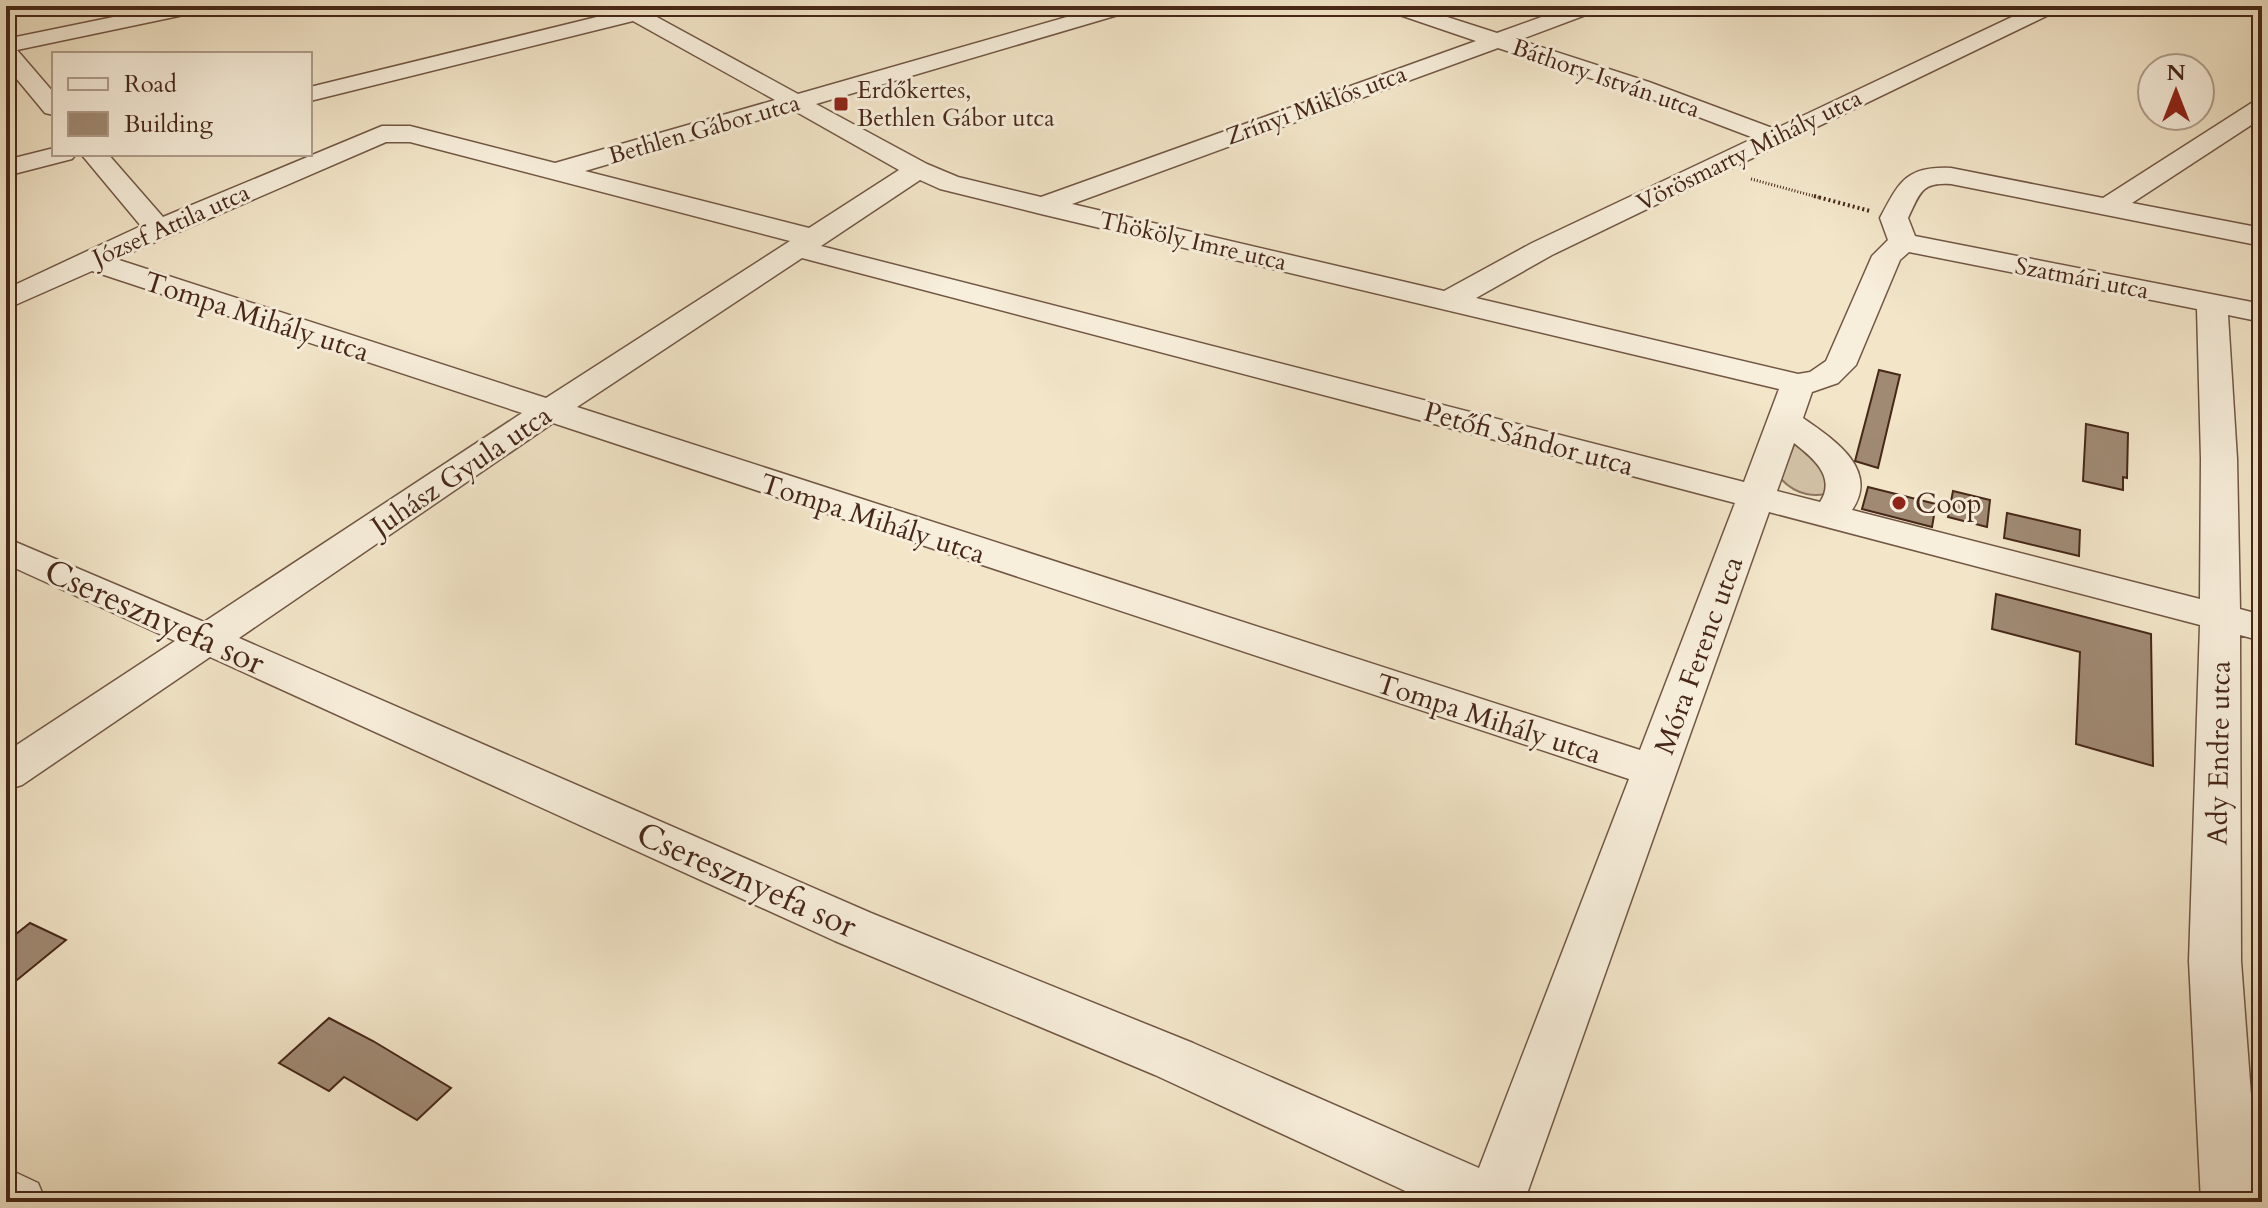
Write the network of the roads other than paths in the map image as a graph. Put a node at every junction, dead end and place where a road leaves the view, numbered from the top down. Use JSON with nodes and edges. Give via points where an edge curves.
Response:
{"nodes":[{"id":1,"x":198,"y":6,"type":"edge"},
{"id":2,"x":669,"y":6,"type":"edge"},
{"id":3,"x":1128,"y":6,"type":"edge"},
{"id":4,"x":1392,"y":6,"type":"edge"},
{"id":5,"x":1592,"y":6,"type":"edge"},
{"id":6,"x":2052,"y":6,"type":"edge"},
{"id":7,"x":629,"y":10,"type":"edge"},
{"id":8,"x":1494,"y":40,"type":"junction"},
{"id":9,"x":6,"y":46,"type":"edge"},
{"id":10,"x":6,"y":52,"type":"edge"},
{"id":11,"x":312,"y":93,"type":"edge"},
{"id":12,"x":798,"y":102,"type":"junction"},
{"id":13,"x":52,"y":106,"type":"edge"},
{"id":14,"x":2262,"y":107,"type":"edge"},
{"id":15,"x":382,"y":134,"type":"joint"},
{"id":16,"x":1774,"y":137,"type":"junction"},
{"id":17,"x":55,"y":156,"type":"edge"},
{"id":18,"x":96,"y":156,"type":"edge"},
{"id":19,"x":6,"y":168,"type":"edge"},
{"id":20,"x":918,"y":170,"type":"junction"},
{"id":21,"x":557,"y":171,"type":"junction"},
{"id":22,"x":1041,"y":206,"type":"junction"},
{"id":23,"x":2107,"y":207,"type":"junction"},
{"id":24,"x":158,"y":229,"type":"junction"},
{"id":25,"x":1899,"y":230,"type":"junction"},
{"id":26,"x":2262,"y":237,"type":"edge"},
{"id":27,"x":804,"y":243,"type":"junction"},
{"id":28,"x":92,"y":261,"type":"junction"},
{"id":29,"x":6,"y":300,"type":"edge"},
{"id":30,"x":1449,"y":301,"type":"junction"},
{"id":31,"x":2212,"y":304,"type":"junction"},
{"id":32,"x":2262,"y":313,"type":"edge"},
{"id":33,"x":1798,"y":384,"type":"junction"},
{"id":34,"x":547,"y":412,"type":"junction"},
{"id":35,"x":1785,"y":421,"type":"junction"},
{"id":36,"x":1755,"y":496,"type":"junction"},
{"id":37,"x":1828,"y":515,"type":"junction"},
{"id":38,"x":6,"y":550,"type":"edge"},
{"id":39,"x":2220,"y":618,"type":"junction"},
{"id":40,"x":2262,"y":628,"type":"edge"},
{"id":41,"x":208,"y":641,"type":"junction"},
{"id":42,"x":1655,"y":771,"type":"junction"},
{"id":43,"x":6,"y":774,"type":"edge"},
{"id":44,"x":6,"y":1195,"type":"edge"},
{"id":45,"x":17,"y":1202,"type":"edge"},
{"id":46,"x":1493,"y":1202,"type":"edge"},
{"id":47,"x":2230,"y":1202,"type":"edge"}],
"edges":[{"from":1,"to":9,"type":"street"},
{"from":2,"to":7,"type":"street"},
{"from":3,"to":12,"type":"street","name":"Bethlen Gábor utca"},
{"from":4,"to":8,"type":"street","name":"Báthory István utca"},
{"from":5,"to":8,"type":"street","name":"Zrínyi Miklós utca"},
{"from":6,"to":16,"type":"street","name":"Vörösmarty Mihály utca"},
{"from":7,"to":11,"type":"street"},
{"from":7,"to":12,"type":"street","name":"Thököly Imre utca"},
{"from":8,"to":16,"type":"street","name":"Báthory István utca"},
{"from":8,"to":22,"type":"street","name":"Zrínyi Miklós utca"},
{"from":10,"to":13,"type":"street"},
{"from":12,"to":20,"type":"street","name":"Thököly Imre utca"},
{"from":12,"to":21,"type":"street","name":"Bethlen Gábor utca"},
{"from":14,"to":23,"type":"street"},
{"from":15,"to":21,"type":"street","name":"Petőfi Sándor utca","via":[[410,134]]},
{"from":15,"to":24,"type":"street","name":"József Attila utca"},
{"from":16,"to":30,"type":"street","name":"Vörösmarty Mihály utca","via":[[1542,249]]},
{"from":17,"to":19,"type":"street"},
{"from":18,"to":24,"type":"street"},
{"from":20,"to":22,"type":"street","name":"Thököly Imre utca"},
{"from":20,"to":27,"type":"street","name":"Juhász Gyula utca"},
{"from":21,"to":27,"type":"street","name":"Petőfi Sándor utca"},
{"from":22,"to":30,"type":"street","name":"Thököly Imre utca"},
{"from":23,"to":25,"type":"street","via":[[1951,176],[1921,176],[1913,181]]},
{"from":23,"to":26,"type":"street"},
{"from":24,"to":28,"type":"street","name":"József Attila utca"},
{"from":25,"to":31,"type":"street","name":"Szatmári utca"},
{"from":25,"to":33,"type":"street","via":[[1840,365],[1823,379]]},
{"from":27,"to":34,"type":"street","name":"Juhász Gyula utca"},
{"from":27,"to":36,"type":"street","name":"Petőfi Sándor utca"},
{"from":28,"to":29,"type":"street","name":"József Attila utca"},
{"from":28,"to":34,"type":"street","name":"Tompa Mihály utca"},
{"from":30,"to":33,"type":"street","name":"Thököly Imre utca"},
{"from":31,"to":32,"type":"street","name":"Szatmári utca"},
{"from":31,"to":39,"type":"street","name":"Ady Endre utca"},
{"from":33,"to":35,"type":"street","name":"Móra Ferenc utca"},
{"from":34,"to":41,"type":"street","name":"Juhász Gyula utca"},
{"from":34,"to":42,"type":"street","name":"Tompa Mihály utca"},
{"from":35,"to":36,"type":"street","name":"Móra Ferenc utca"},
{"from":35,"to":37,"type":"street","via":[[1824,449],[1845,480],[1843,495]]},
{"from":36,"to":37,"type":"street","name":"Petőfi Sándor utca"},
{"from":36,"to":42,"type":"street","name":"Móra Ferenc utca"},
{"from":37,"to":39,"type":"street","name":"Petőfi Sándor utca"},
{"from":38,"to":41,"type":"street","name":"Cseresznyefa sor"},
{"from":39,"to":40,"type":"street","name":"Petőfi Sándor utca"},
{"from":39,"to":47,"type":"street","name":"Ady Endre utca","via":[[2215,961]]},
{"from":41,"to":43,"type":"street","name":"Juhász Gyula utca"},
{"from":41,"to":46,"type":"street","name":"Cseresznyefa sor","via":[[853,927],[1174,1059]]},
{"from":42,"to":46,"type":"street","name":"Móra Ferenc utca"},
{"from":44,"to":45,"type":"street"}]}
